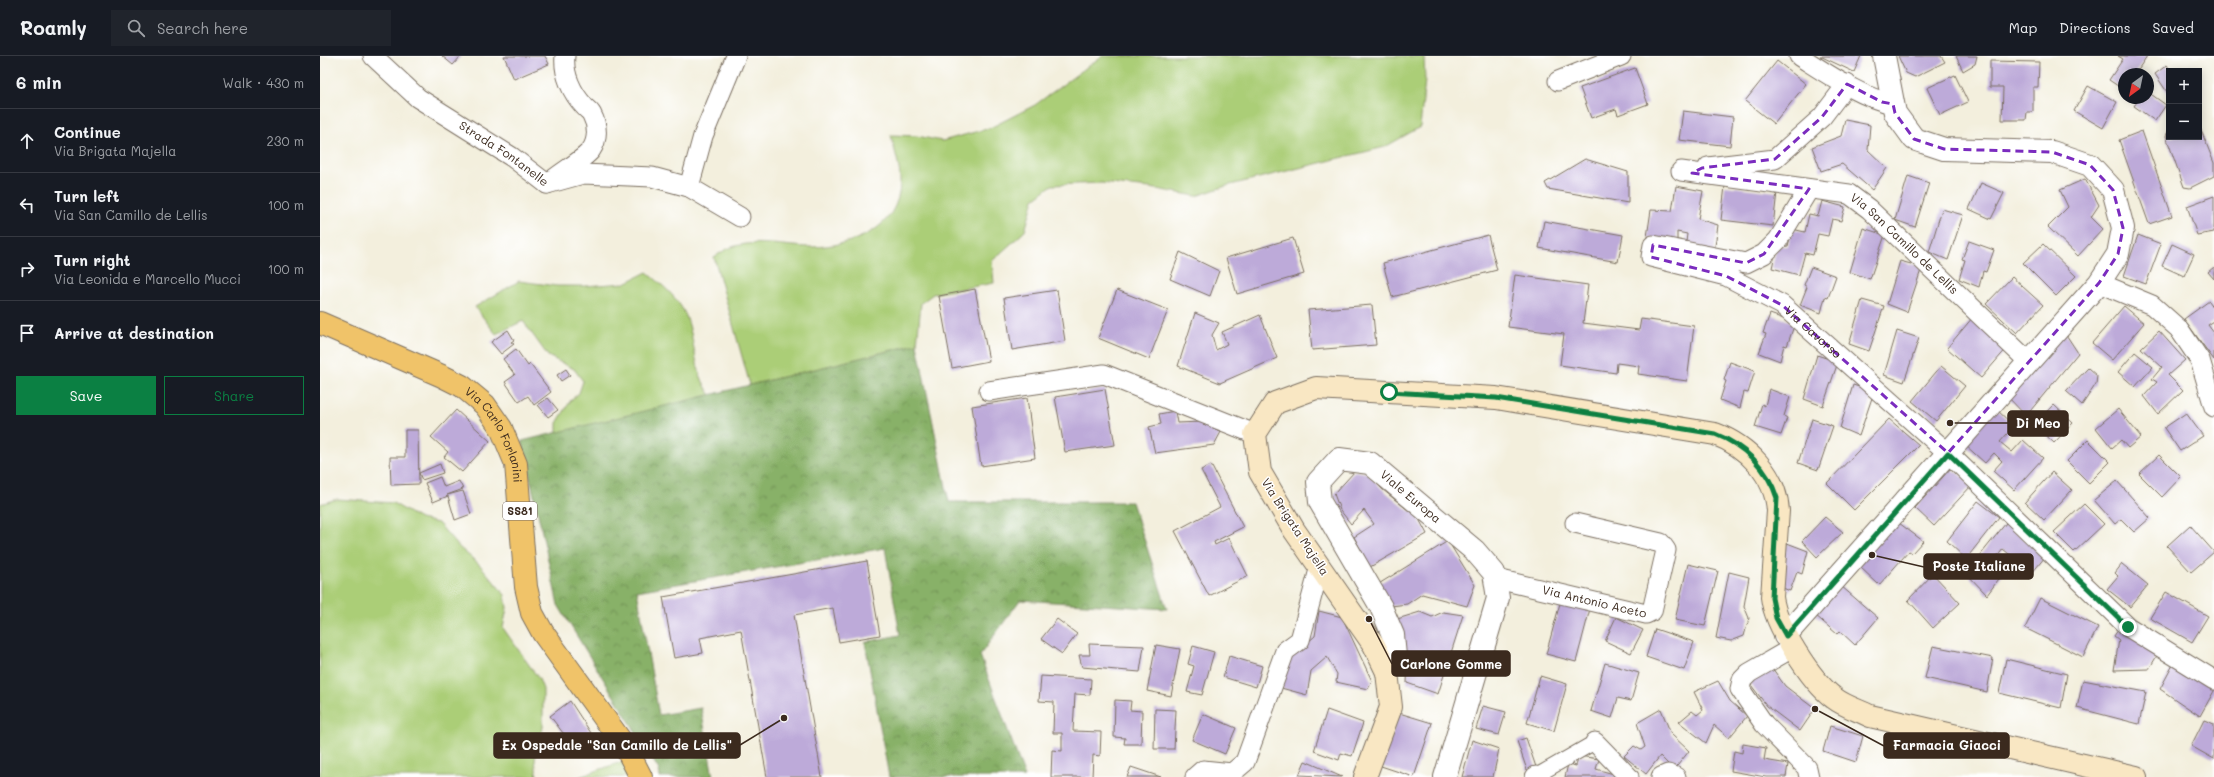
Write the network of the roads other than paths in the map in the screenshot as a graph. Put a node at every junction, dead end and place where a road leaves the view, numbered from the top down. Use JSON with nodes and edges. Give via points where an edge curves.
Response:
{"nodes":[{"id":1,"x":372,"y":56,"type":"edge"},
{"id":2,"x":565,"y":56,"type":"edge"},
{"id":3,"x":736,"y":56,"type":"edge"},
{"id":4,"x":1621,"y":56,"type":"edge"},
{"id":5,"x":1799,"y":56,"type":"edge"},
{"id":6,"x":1884,"y":56,"type":"edge"},
{"id":7,"x":1558,"y":81,"type":"dead end"},
{"id":8,"x":1847,"y":84,"type":"junction"},
{"id":9,"x":1893,"y":104,"type":"junction"},
{"id":10,"x":547,"y":184,"type":"junction"},
{"id":11,"x":689,"y":186,"type":"junction"},
{"id":12,"x":1809,"y":189,"type":"junction"},
{"id":13,"x":740,"y":217,"type":"dead end"},
{"id":14,"x":2099,"y":283,"type":"junction"},
{"id":15,"x":320,"y":323,"type":"edge"},
{"id":16,"x":2029,"y":362,"type":"junction"},
{"id":17,"x":989,"y":391,"type":"dead end"},
{"id":18,"x":2214,"y":407,"type":"edge"},
{"id":19,"x":1255,"y":434,"type":"junction"},
{"id":20,"x":1948,"y":453,"type":"junction"},
{"id":21,"x":1575,"y":523,"type":"dead end"},
{"id":22,"x":1320,"y":566,"type":"junction"},
{"id":23,"x":1497,"y":579,"type":"junction"},
{"id":24,"x":1790,"y":642,"type":"junction"},
{"id":25,"x":1387,"y":672,"type":"junction"},
{"id":26,"x":2214,"y":680,"type":"edge"},
{"id":27,"x":1595,"y":742,"type":"joint"},
{"id":28,"x":641,"y":777,"type":"edge"},
{"id":29,"x":1195,"y":777,"type":"edge"},
{"id":30,"x":1365,"y":777,"type":"edge"},
{"id":31,"x":1445,"y":777,"type":"edge"},
{"id":32,"x":1536,"y":777,"type":"edge"},
{"id":33,"x":1629,"y":777,"type":"edge"},
{"id":34,"x":1661,"y":777,"type":"edge"},
{"id":35,"x":1676,"y":777,"type":"edge"},
{"id":36,"x":1809,"y":777,"type":"edge"},
{"id":37,"x":2136,"y":777,"type":"edge"}],
"edges":[{"from":1,"to":10,"type":"street","name":"Strada Fontanelle","via":[[418,98],[512,157]]},
{"from":2,"to":10,"type":"street","name":"Strada Fontanelle","via":[[564,64],[570,85],[583,106],[592,114],[596,140],[590,151]]},
{"from":3,"to":11,"type":"street","via":[[703,136]]},
{"from":4,"to":7,"type":"street"},
{"from":5,"to":8,"type":"street"},
{"from":6,"to":9,"type":"street"},
{"from":8,"to":9,"type":"street","via":[[1882,102]]},
{"from":8,"to":12,"type":"street","name":"Via San Camillo de Lellis","via":[[1822,118],[1775,159],[1687,172]]},
{"from":9,"to":14,"type":"street","via":[[1895,113],[1914,139],[1944,149],[2052,152],[2090,165],[2113,190],[2123,228],[2118,254]]},
{"from":10,"to":11,"type":"street","via":[[583,174],[611,174],[652,178]]},
{"from":11,"to":13,"type":"street"},
{"from":12,"to":16,"type":"street","name":"Via San Camillo de Lellis","via":[[1849,194],[1869,209]]},
{"from":12,"to":20,"type":"street","name":"Via Cavorso","via":[[1778,240],[1764,254],[1746,263],[1652,245],[1651,257],[1726,276],[1782,305]]},
{"from":14,"to":16,"type":"street"},
{"from":14,"to":18,"type":"street","via":[[2152,306],[2179,329],[2200,360]]},
{"from":15,"to":28,"type":"main road","name":"Via Carlo Forlanini","number":"SS81","via":[[442,376],[462,386],[485,405],[501,428],[516,464],[526,587],[532,613],[543,633],[626,748]]},
{"from":16,"to":20,"type":"street"},
{"from":17,"to":19,"type":"street","via":[[1104,374]]},
{"from":19,"to":22,"type":"main road","name":"Via Brigata Majella","via":[[1260,472],[1294,530]]},
{"from":19,"to":24,"type":"main road","via":[[1275,403],[1316,388],[1496,398],[1715,434],[1729,439],[1757,463],[1773,486],[1777,498],[1772,598],[1776,618]]},
{"from":20,"to":24,"type":"street"},
{"from":20,"to":26,"type":"street","name":"Via Cavorso","via":[[2128,627]]},
{"from":21,"to":23,"type":"street","name":"Via Antonio Aceto","via":[[1662,543],[1666,550],[1652,611],[1646,614]]},
{"from":22,"to":25,"type":"main road","name":"Via Brigata Majella","via":[[1374,645]]},
{"from":22,"to":29,"type":"street","via":[[1300,640],[1285,651],[1245,762],[1232,773],[1203,770]]},
{"from":23,"to":25,"type":"street","name":"Viale Europa","via":[[1475,551],[1370,463],[1339,459],[1318,482],[1320,502],[1381,607],[1392,636],[1395,656]]},
{"from":23,"to":31,"type":"street","via":[[1498,598]]},
{"from":24,"to":36,"type":"street","via":[[1749,673],[1742,680],[1740,689],[1764,724],[1807,768]]},
{"from":24,"to":37,"type":"main road","via":[[1828,693],[1870,716]]},
{"from":25,"to":30,"type":"main road","name":"Via Brigata Majella","via":[[1391,707]]},
{"from":27,"to":32,"type":"street"},
{"from":27,"to":33,"type":"street"},
{"from":34,"to":35,"type":"street","via":[[1668,774]]}]}
